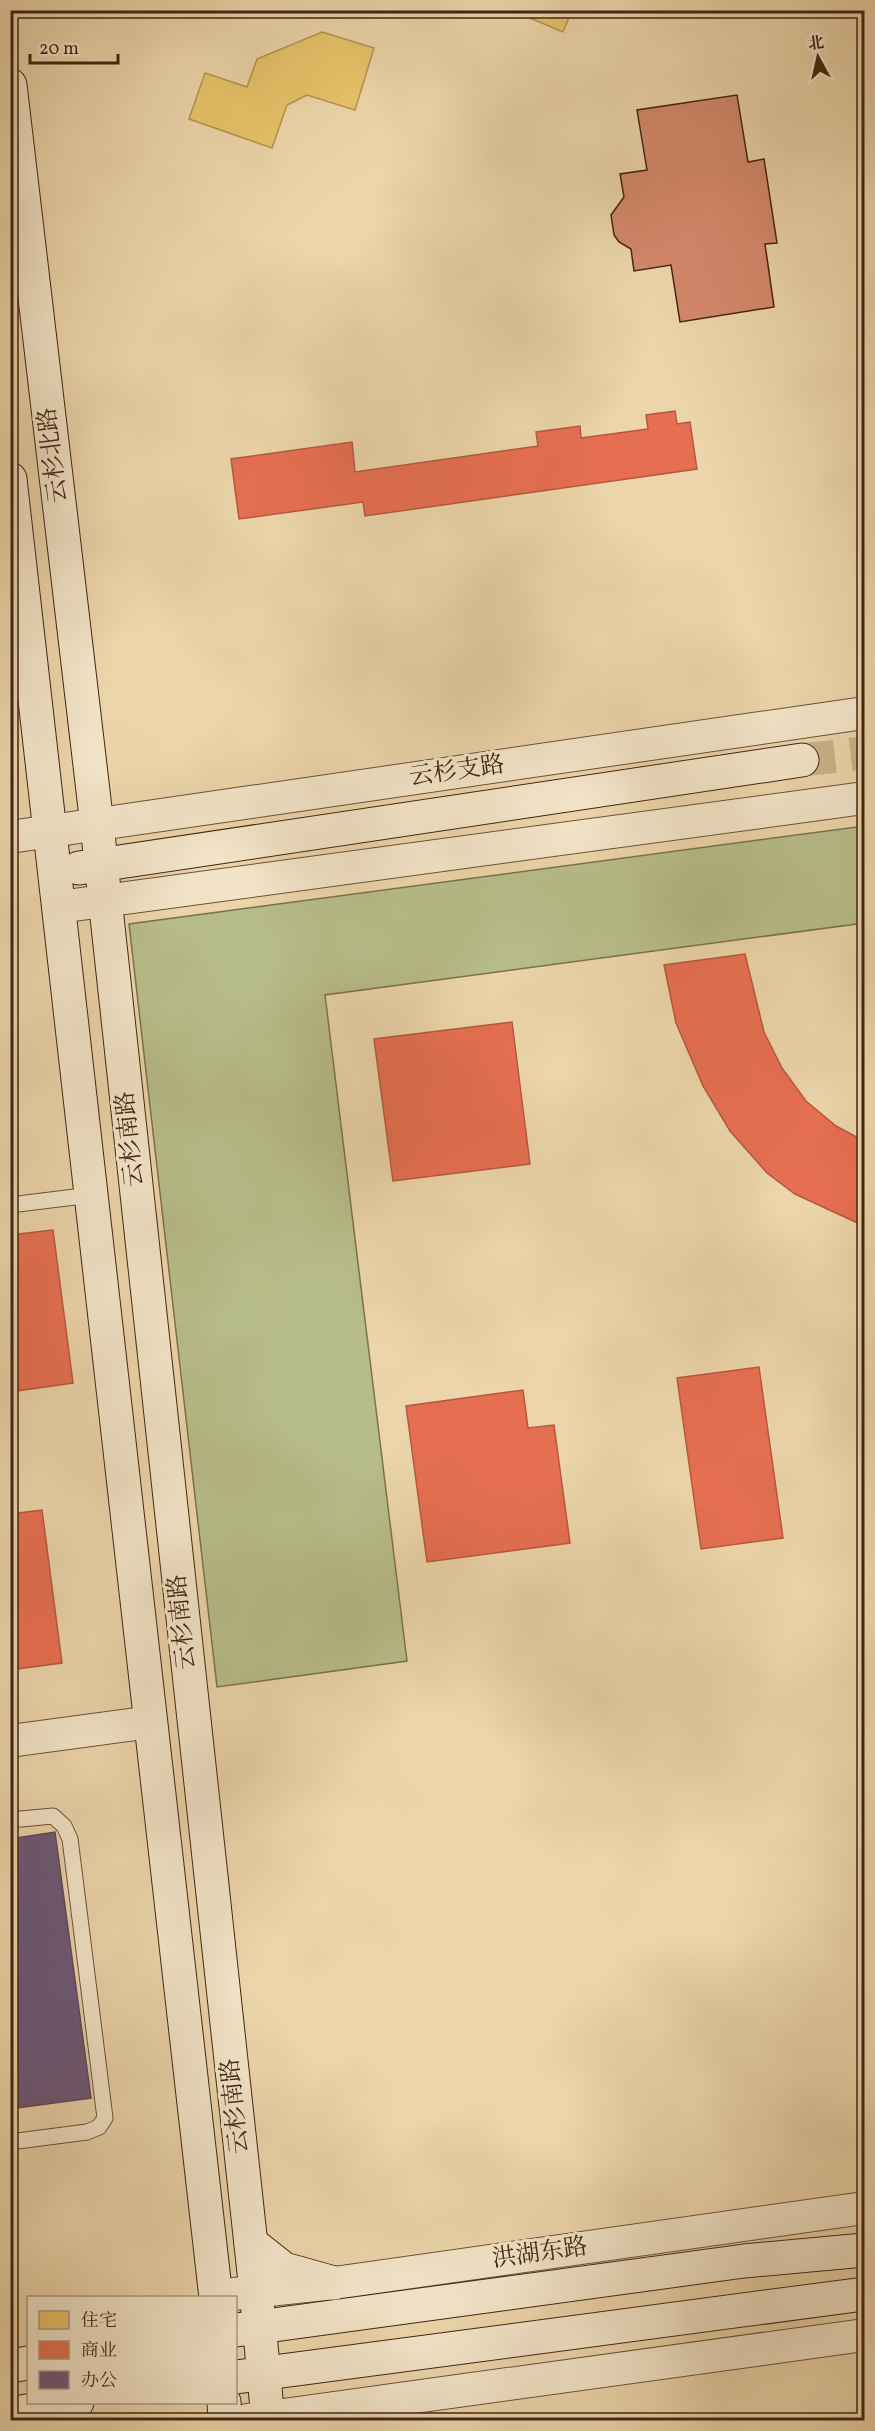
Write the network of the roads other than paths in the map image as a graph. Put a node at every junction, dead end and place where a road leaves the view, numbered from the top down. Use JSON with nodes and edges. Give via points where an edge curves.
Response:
{"nodes":[{"id":1,"x":10,"y":85,"type":"edge"},
{"id":2,"x":10,"y":479,"type":"edge"},
{"id":3,"x":860,"y":717,"type":"edge"},
{"id":4,"x":802,"y":760,"type":"tunnel mouth"},
{"id":5,"x":861,"y":796,"type":"edge"},
{"id":6,"x":97,"y":825,"type":"junction"},
{"id":7,"x":50,"y":831,"type":"junction"},
{"id":8,"x":10,"y":837,"type":"edge"},
{"id":9,"x":101,"y":865,"type":"junction"},
{"id":10,"x":55,"y":871,"type":"junction"},
{"id":11,"x":105,"y":901,"type":"junction"},
{"id":12,"x":59,"y":907,"type":"junction"},
{"id":13,"x":91,"y":1195,"type":"junction"},
{"id":14,"x":10,"y":1205,"type":"edge"},
{"id":15,"x":151,"y":1722,"type":"junction"},
{"id":16,"x":10,"y":1741,"type":"edge"},
{"id":17,"x":10,"y":1820,"type":"edge"},
{"id":18,"x":10,"y":2142,"type":"edge"},
{"id":19,"x":864,"y":2208,"type":"edge"},
{"id":20,"x":251,"y":2243,"type":"junction"},
{"id":21,"x":864,"y":2250,"type":"edge"},
{"id":22,"x":334,"y":2283,"type":"junction"},
{"id":23,"x":256,"y":2291,"type":"junction"},
{"id":24,"x":864,"y":2294,"type":"edge"},
{"id":25,"x":215,"y":2296,"type":"edge"},
{"id":26,"x":222,"y":2296,"type":"edge"},
{"id":27,"x":248,"y":2328,"type":"edge"},
{"id":28,"x":864,"y":2335,"type":"edge"},
{"id":29,"x":27,"y":2363,"type":"edge"},
{"id":30,"x":10,"y":2366,"type":"edge"},
{"id":31,"x":250,"y":2375,"type":"edge"},
{"id":32,"x":71,"y":2404,"type":"edge"},
{"id":33,"x":224,"y":2404,"type":"edge"},
{"id":34,"x":10,"y":2414,"type":"edge"},
{"id":35,"x":261,"y":2420,"type":"edge"},
{"id":36,"x":225,"y":2421,"type":"edge"}],
"edges":[{"from":1,"to":6,"type":"main road","name":"云杉北路"},
{"from":2,"to":7,"type":"main road","name":"云杉北路"},
{"from":3,"to":6,"type":"street","name":"云杉支路"},
{"from":4,"to":9,"type":"main road"},
{"from":5,"to":11,"type":"street"},
{"from":6,"to":7,"type":"street","name":"云杉支路"},
{"from":6,"to":9,"type":"main road","name":"云杉南路"},
{"from":7,"to":8,"type":"street","name":"云杉支路"},
{"from":7,"to":10,"type":"main road","name":"云杉南路"},
{"from":9,"to":10,"type":"main road"},
{"from":9,"to":11,"type":"main road","name":"云杉南路"},
{"from":10,"to":12,"type":"main road","name":"云杉南路"},
{"from":11,"to":12,"type":"street"},
{"from":11,"to":20,"type":"main road","name":"云杉南路"},
{"from":12,"to":13,"type":"main road","name":"云杉南路"},
{"from":13,"to":14,"type":"lane"},
{"from":13,"to":15,"type":"main road","name":"云杉南路"},
{"from":15,"to":16,"type":"street"},
{"from":15,"to":25,"type":"main road","name":"云杉南路"},
{"from":17,"to":18,"type":"lane","via":[[53,1816],[70,1839],[105,2118],[99,2127],[87,2132]]},
{"from":19,"to":22,"type":"street","name":"洪湖东路"},
{"from":20,"to":22,"type":"main road","via":[[284,2269]]},
{"from":20,"to":23,"type":"main road","name":"云杉南路"},
{"from":21,"to":27,"type":"main road","name":"洪湖东路","via":[[744,2261]]},
{"from":22,"to":23,"type":"street","name":"洪湖东路"},
{"from":23,"to":26,"type":"street","name":"洪湖东路"},
{"from":23,"to":27,"type":"main road","name":"云杉南路"},
{"from":24,"to":31,"type":"main road"},
{"from":27,"to":31,"type":"main road","name":"云杉南路"},
{"from":28,"to":35,"type":"street"},
{"from":29,"to":30,"type":"main road"},
{"from":31,"to":35,"type":"main road","name":"云杉南路"},
{"from":32,"to":34,"type":"main road"},
{"from":33,"to":36,"type":"main road"}]}
